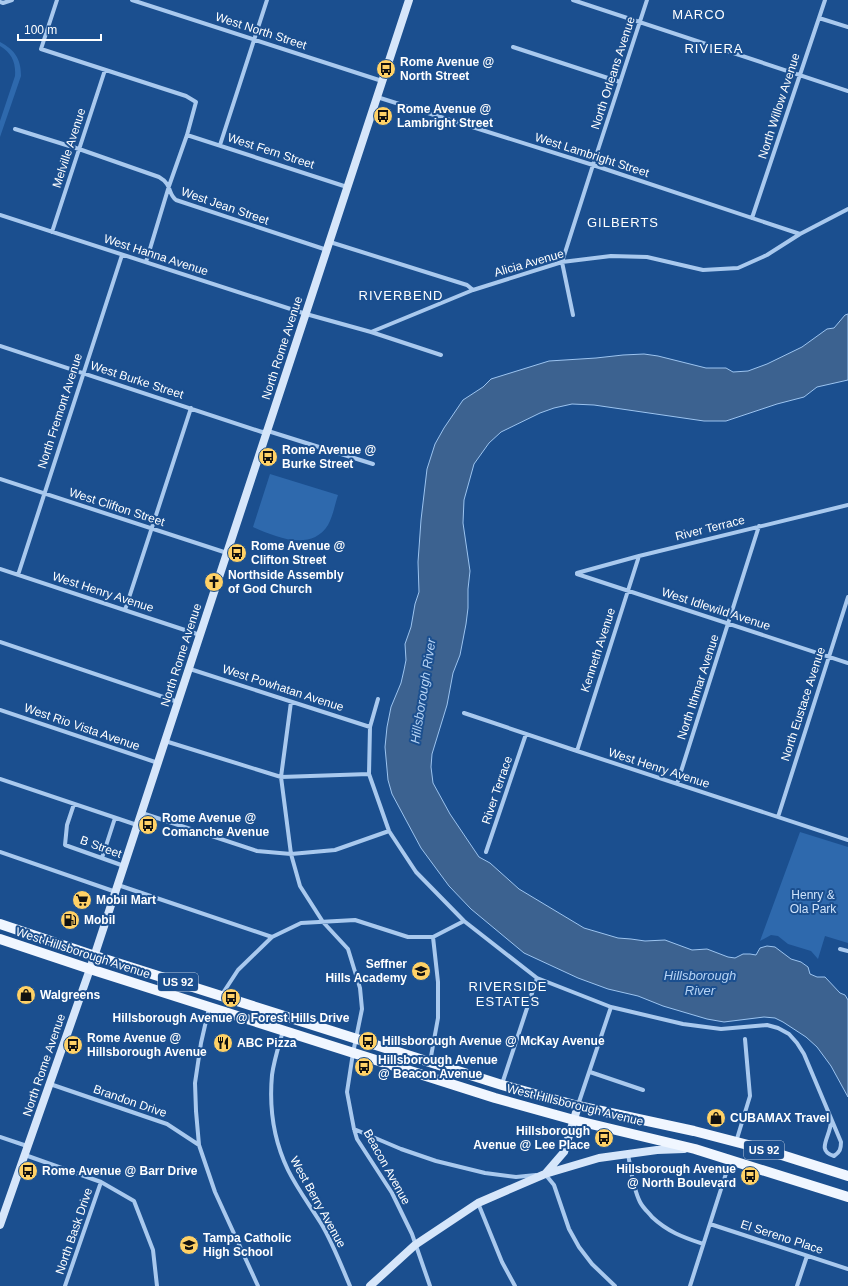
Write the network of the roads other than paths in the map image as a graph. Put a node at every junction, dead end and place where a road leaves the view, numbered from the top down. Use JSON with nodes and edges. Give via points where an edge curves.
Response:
{"nodes":[{"id":1,"x":12,"y":0,"type":"edge"},
{"id":2,"x":56,"y":0,"type":"edge"},
{"id":3,"x":132,"y":0,"type":"edge"},
{"id":4,"x":267,"y":0,"type":"edge"},
{"id":5,"x":409,"y":0,"type":"edge"},
{"id":6,"x":573,"y":0,"type":"edge"},
{"id":7,"x":648,"y":0,"type":"edge"},
{"id":8,"x":825,"y":0,"type":"edge"},
{"id":9,"x":0,"y":2,"type":"edge"},
{"id":10,"x":819,"y":18,"type":"junction"},
{"id":11,"x":640,"y":22,"type":"junction"},
{"id":12,"x":848,"y":27,"type":"edge"},
{"id":13,"x":254,"y":39,"type":"junction"},
{"id":14,"x":513,"y":47,"type":"dead end"},
{"id":15,"x":105,"y":70,"type":"junction"},
{"id":16,"x":799,"y":75,"type":"junction"},
{"id":17,"x":382,"y":81,"type":"junction"},
{"id":18,"x":620,"y":82,"type":"junction"},
{"id":19,"x":848,"y":91,"type":"edge"},
{"id":20,"x":377,"y":97,"type":"junction"},
{"id":21,"x":15,"y":129,"type":"dead end"},
{"id":22,"x":187,"y":135,"type":"junction"},
{"id":23,"x":220,"y":145,"type":"junction"},
{"id":24,"x":80,"y":150,"type":"junction"},
{"id":25,"x":593,"y":166,"type":"junction"},
{"id":26,"x":169,"y":186,"type":"junction"},
{"id":27,"x":348,"y":187,"type":"junction"},
{"id":28,"x":848,"y":209,"type":"edge"},
{"id":29,"x":0,"y":215,"type":"edge"},
{"id":30,"x":752,"y":218,"type":"junction"},
{"id":31,"x":52,"y":232,"type":"junction"},
{"id":32,"x":800,"y":234,"type":"junction"},
{"id":33,"x":328,"y":246,"type":"junction"},
{"id":34,"x":122,"y":254,"type":"junction"},
{"id":35,"x":146,"y":262,"type":"junction"},
{"id":36,"x":562,"y":262,"type":"junction"},
{"id":37,"x":473,"y":290,"type":"junction"},
{"id":38,"x":306,"y":314,"type":"junction"},
{"id":39,"x":573,"y":315,"type":"dead end"},
{"id":40,"x":371,"y":332,"type":"junction"},
{"id":41,"x":0,"y":346,"type":"edge"},
{"id":42,"x":441,"y":355,"type":"dead end"},
{"id":43,"x":83,"y":373,"type":"junction"},
{"id":44,"x":191,"y":408,"type":"junction"},
{"id":45,"x":268,"y":431,"type":"junction"},
{"id":46,"x":373,"y":464,"type":"dead end"},
{"id":47,"x":0,"y":479,"type":"edge"},
{"id":48,"x":44,"y":493,"type":"junction"},
{"id":49,"x":848,"y":505,"type":"edge"},
{"id":50,"x":759,"y":526,"type":"junction"},
{"id":51,"x":151,"y":528,"type":"junction"},
{"id":52,"x":227,"y":554,"type":"junction"},
{"id":53,"x":639,"y":556,"type":"junction"},
{"id":54,"x":0,"y":569,"type":"edge"},
{"id":55,"x":577,"y":574,"type":"joint"},
{"id":56,"x":18,"y":575,"type":"junction"},
{"id":57,"x":627,"y":590,"type":"junction"},
{"id":58,"x":848,"y":597,"type":"edge"},
{"id":59,"x":125,"y":610,"type":"junction"},
{"id":60,"x":729,"y":624,"type":"junction"},
{"id":61,"x":201,"y":635,"type":"junction"},
{"id":62,"x":0,"y":642,"type":"edge"},
{"id":63,"x":829,"y":657,"type":"junction"},
{"id":64,"x":848,"y":663,"type":"edge"},
{"id":65,"x":190,"y":669,"type":"junction"},
{"id":66,"x":378,"y":699,"type":"dead end"},
{"id":67,"x":178,"y":702,"type":"junction"},
{"id":68,"x":291,"y":702,"type":"junction"},
{"id":69,"x":0,"y":710,"type":"edge"},
{"id":70,"x":464,"y":713,"type":"dead end"},
{"id":71,"x":370,"y":727,"type":"junction"},
{"id":72,"x":526,"y":734,"type":"junction"},
{"id":73,"x":165,"y":741,"type":"junction"},
{"id":74,"x":577,"y":751,"type":"junction"},
{"id":75,"x":158,"y":763,"type":"junction"},
{"id":76,"x":369,"y":774,"type":"junction"},
{"id":77,"x":281,"y":777,"type":"junction"},
{"id":78,"x":0,"y":779,"type":"edge"},
{"id":79,"x":677,"y":784,"type":"junction"},
{"id":80,"x":74,"y":804,"type":"junction"},
{"id":81,"x":142,"y":813,"type":"junction"},
{"id":82,"x":778,"y":817,"type":"junction"},
{"id":83,"x":116,"y":818,"type":"junction"},
{"id":84,"x":138,"y":825,"type":"junction"},
{"id":85,"x":389,"y":830,"type":"junction"},
{"id":86,"x":848,"y":840,"type":"edge"},
{"id":87,"x":0,"y":852,"type":"edge"},
{"id":88,"x":486,"y":852,"type":"dead end"},
{"id":89,"x":291,"y":854,"type":"junction"},
{"id":90,"x":102,"y":858,"type":"junction"},
{"id":91,"x":124,"y":866,"type":"junction"},
{"id":92,"x":117,"y":888,"type":"junction"},
{"id":93,"x":464,"y":921,"type":"junction"},
{"id":94,"x":323,"y":922,"type":"junction"},
{"id":95,"x":0,"y":924,"type":"edge"},
{"id":96,"x":272,"y":937,"type":"junction"},
{"id":97,"x":433,"y":937,"type":"junction"},
{"id":98,"x":0,"y":939,"type":"edge"},
{"id":99,"x":840,"y":949,"type":"dead end"},
{"id":100,"x":848,"y":951,"type":"edge"},
{"id":101,"x":95,"y":956,"type":"junction"},
{"id":102,"x":90,"y":970,"type":"junction"},
{"id":103,"x":537,"y":978,"type":"junction"},
{"id":104,"x":164,"y":993,"type":"junction"},
{"id":105,"x":221,"y":996,"type":"junction"},
{"id":106,"x":209,"y":1007,"type":"junction"},
{"id":107,"x":611,"y":1007,"type":"junction"},
{"id":108,"x":286,"y":1017,"type":"junction"},
{"id":109,"x":283,"y":1031,"type":"junction"},
{"id":110,"x":745,"y":1039,"type":"dead end"},
{"id":111,"x":357,"y":1040,"type":"junction"},
{"id":112,"x":353,"y":1053,"type":"junction"},
{"id":113,"x":430,"y":1062,"type":"junction"},
{"id":114,"x":590,"y":1072,"type":"junction"},
{"id":115,"x":50,"y":1084,"type":"junction"},
{"id":116,"x":502,"y":1085,"type":"junction"},
{"id":117,"x":643,"y":1090,"type":"dead end"},
{"id":118,"x":578,"y":1106,"type":"junction"},
{"id":119,"x":574,"y":1120,"type":"junction"},
{"id":120,"x":831,"y":1121,"type":"junction"},
{"id":121,"x":354,"y":1129,"type":"junction"},
{"id":122,"x":0,"y":1137,"type":"edge"},
{"id":123,"x":736,"y":1142,"type":"junction"},
{"id":124,"x":199,"y":1145,"type":"junction"},
{"id":125,"x":28,"y":1146,"type":"junction"},
{"id":126,"x":695,"y":1149,"type":"junction"},
{"id":127,"x":628,"y":1153,"type":"junction"},
{"id":128,"x":25,"y":1155,"type":"junction"},
{"id":129,"x":730,"y":1159,"type":"junction"},
{"id":130,"x":544,"y":1174,"type":"junction"},
{"id":131,"x":848,"y":1176,"type":"edge"},
{"id":132,"x":101,"y":1182,"type":"junction"},
{"id":133,"x":848,"y":1197,"type":"edge"},
{"id":134,"x":478,"y":1203,"type":"junction"},
{"id":135,"x":710,"y":1224,"type":"junction"},
{"id":136,"x":0,"y":1225,"type":"edge"},
{"id":137,"x":703,"y":1244,"type":"junction"},
{"id":138,"x":415,"y":1245,"type":"junction"},
{"id":139,"x":807,"y":1256,"type":"junction"},
{"id":140,"x":848,"y":1269,"type":"edge"},
{"id":141,"x":65,"y":1286,"type":"edge"},
{"id":142,"x":157,"y":1286,"type":"edge"},
{"id":143,"x":258,"y":1286,"type":"edge"},
{"id":144,"x":350,"y":1286,"type":"edge"},
{"id":145,"x":370,"y":1286,"type":"edge"},
{"id":146,"x":430,"y":1286,"type":"edge"},
{"id":147,"x":515,"y":1286,"type":"edge"},
{"id":148,"x":615,"y":1286,"type":"edge"},
{"id":149,"x":690,"y":1286,"type":"edge"},
{"id":150,"x":797,"y":1286,"type":"edge"}],
"edges":[{"from":1,"to":9,"type":"street"},
{"from":2,"to":15,"type":"street","via":[[41,49]]},
{"from":3,"to":13,"type":"street","name":"West North Street"},
{"from":4,"to":13,"type":"street"},
{"from":5,"to":17,"type":"street","name":"North Rome Avenue"},
{"from":6,"to":11,"type":"street"},
{"from":7,"to":11,"type":"street","name":"North Orleans Avenue"},
{"from":8,"to":10,"type":"street","name":"North Willow Avenue"},
{"from":10,"to":12,"type":"street"},
{"from":10,"to":16,"type":"street","name":"North Willow Avenue"},
{"from":11,"to":16,"type":"street"},
{"from":11,"to":18,"type":"street","name":"North Orleans Avenue"},
{"from":13,"to":17,"type":"street","name":"West North Street"},
{"from":13,"to":23,"type":"street"},
{"from":14,"to":18,"type":"street"},
{"from":15,"to":22,"type":"street","via":[[186,96],[196,102]]},
{"from":15,"to":24,"type":"street","name":"Melville Avenue"},
{"from":16,"to":19,"type":"street"},
{"from":16,"to":30,"type":"street","name":"North Willow Avenue"},
{"from":17,"to":20,"type":"street","name":"North Rome Avenue"},
{"from":18,"to":25,"type":"street","name":"North Orleans Avenue"},
{"from":20,"to":25,"type":"street","name":"West Lambright Street"},
{"from":20,"to":27,"type":"street","name":"North Rome Avenue"},
{"from":21,"to":24,"type":"street","name":"West Jean Street"},
{"from":22,"to":23,"type":"street","name":"West Fern Street"},
{"from":22,"to":26,"type":"street"},
{"from":23,"to":27,"type":"street","name":"West Fern Street"},
{"from":24,"to":26,"type":"street","name":"West Jean Street","via":[[159,177]]},
{"from":24,"to":31,"type":"street","name":"Melville Avenue"},
{"from":25,"to":30,"type":"street","name":"West Lambright Street"},
{"from":25,"to":36,"type":"street","name":"North Orleans Avenue"},
{"from":26,"to":33,"type":"street","name":"West Jean Street","via":[[171,197],[176,200]]},
{"from":26,"to":35,"type":"street"},
{"from":27,"to":33,"type":"street","name":"North Rome Avenue"},
{"from":28,"to":32,"type":"street","name":"Alicia Avenue"},
{"from":29,"to":31,"type":"street","name":"West Hanna Avenue"},
{"from":30,"to":32,"type":"street","name":"West Lambright Street"},
{"from":31,"to":34,"type":"street","name":"West Hanna Avenue"},
{"from":32,"to":36,"type":"street","name":"Alicia Avenue","via":[[767,255],[738,268],[726,270],[703,270],[647,257],[611,256]]},
{"from":33,"to":37,"type":"street","name":"West Jean Street","via":[[466,285]]},
{"from":33,"to":38,"type":"street","name":"North Rome Avenue"},
{"from":34,"to":35,"type":"street","name":"West Hanna Avenue"},
{"from":34,"to":43,"type":"street","name":"North Fremont Avenue"},
{"from":35,"to":38,"type":"street","name":"West Hanna Avenue"},
{"from":36,"to":37,"type":"street","name":"Alicia Avenue"},
{"from":36,"to":39,"type":"street","name":"North Orleans Avenue"},
{"from":37,"to":40,"type":"street","name":"Alicia Avenue"},
{"from":38,"to":40,"type":"street"},
{"from":38,"to":45,"type":"street","name":"North Rome Avenue"},
{"from":40,"to":42,"type":"street"},
{"from":41,"to":43,"type":"street","name":"West Burke Street"},
{"from":43,"to":44,"type":"street","name":"West Burke Street"},
{"from":43,"to":48,"type":"street","name":"North Fremont Avenue"},
{"from":44,"to":45,"type":"street","name":"West Burke Street","via":[[262,432]]},
{"from":44,"to":51,"type":"street"},
{"from":45,"to":46,"type":"street","name":"West Burke Street"},
{"from":45,"to":52,"type":"street","name":"North Rome Avenue"},
{"from":47,"to":48,"type":"street","name":"West Clifton Street"},
{"from":48,"to":51,"type":"street","name":"West Clifton Street"},
{"from":48,"to":56,"type":"street","name":"North Fremont Avenue"},
{"from":49,"to":50,"type":"street","name":"River Terrace"},
{"from":50,"to":53,"type":"street","name":"River Terrace"},
{"from":50,"to":60,"type":"street","name":"North Ithmar Avenue"},
{"from":51,"to":52,"type":"street","name":"West Clifton Street"},
{"from":51,"to":59,"type":"street"},
{"from":52,"to":61,"type":"street","name":"North Rome Avenue"},
{"from":53,"to":55,"type":"street","name":"River Terrace"},
{"from":53,"to":57,"type":"street","name":"Kenneth Avenue"},
{"from":54,"to":56,"type":"street","name":"West Henry Avenue"},
{"from":55,"to":57,"type":"street","name":"West Idlewild Avenue"},
{"from":56,"to":59,"type":"street","name":"West Henry Avenue"},
{"from":57,"to":60,"type":"street","name":"West Idlewild Avenue"},
{"from":57,"to":74,"type":"street","name":"Kenneth Avenue"},
{"from":58,"to":63,"type":"street","name":"North Eustace Avenue"},
{"from":59,"to":61,"type":"street","name":"West Henry Avenue"},
{"from":60,"to":63,"type":"street","name":"West Idlewild Avenue"},
{"from":60,"to":79,"type":"street","name":"North Ithmar Avenue"},
{"from":61,"to":65,"type":"street","name":"North Rome Avenue"},
{"from":62,"to":67,"type":"street"},
{"from":63,"to":64,"type":"street","name":"West Idlewild Avenue"},
{"from":63,"to":82,"type":"street","name":"North Eustace Avenue"},
{"from":65,"to":67,"type":"street","name":"North Rome Avenue"},
{"from":65,"to":68,"type":"street","name":"West Powhatan Avenue"},
{"from":66,"to":71,"type":"street"},
{"from":67,"to":73,"type":"street","name":"North Rome Avenue"},
{"from":68,"to":71,"type":"street","name":"West Powhatan Avenue"},
{"from":68,"to":77,"type":"street","name":"Beacon Avenue"},
{"from":69,"to":75,"type":"street","name":"West Rio Vista Avenue"},
{"from":70,"to":72,"type":"street","name":"West Henry Avenue"},
{"from":71,"to":76,"type":"street"},
{"from":72,"to":74,"type":"street","name":"West Henry Avenue"},
{"from":72,"to":88,"type":"street","name":"River Terrace"},
{"from":73,"to":75,"type":"street","name":"North Rome Avenue"},
{"from":73,"to":77,"type":"street"},
{"from":74,"to":79,"type":"street","name":"West Henry Avenue"},
{"from":75,"to":81,"type":"street","name":"North Rome Avenue"},
{"from":76,"to":77,"type":"street"},
{"from":76,"to":85,"type":"street"},
{"from":77,"to":89,"type":"street","name":"Beacon Avenue"},
{"from":78,"to":80,"type":"street"},
{"from":79,"to":82,"type":"street","name":"West Henry Avenue"},
{"from":80,"to":83,"type":"street"},
{"from":80,"to":90,"type":"street","name":"B Street","via":[[67,825],[65,845]]},
{"from":81,"to":84,"type":"street","name":"North Rome Avenue"},
{"from":81,"to":89,"type":"street","via":[[257,851]]},
{"from":82,"to":86,"type":"street","name":"West Henry Avenue"},
{"from":83,"to":84,"type":"street"},
{"from":83,"to":90,"type":"street"},
{"from":84,"to":91,"type":"street","name":"North Rome Avenue"},
{"from":85,"to":89,"type":"street","via":[[335,850]]},
{"from":85,"to":93,"type":"street","via":[[416,872]]},
{"from":87,"to":92,"type":"street"},
{"from":89,"to":94,"type":"street","name":"Beacon Avenue","via":[[300,886]]},
{"from":90,"to":91,"type":"street","name":"B Street"},
{"from":91,"to":92,"type":"street","name":"North Rome Avenue"},
{"from":92,"to":96,"type":"street"},
{"from":92,"to":101,"type":"street","name":"North Rome Avenue"},
{"from":93,"to":97,"type":"street"},
{"from":93,"to":103,"type":"street"},
{"from":94,"to":96,"type":"street","via":[[300,923]]},
{"from":94,"to":97,"type":"street","via":[[355,920],[408,937]]},
{"from":94,"to":111,"type":"street","name":"Beacon Avenue","via":[[348,949],[360,988],[362,1010]]},
{"from":95,"to":101,"type":"main road","name":"West Hillsborough Avenue","number":"US 92"},
{"from":96,"to":105,"type":"street","via":[[238,970]]},
{"from":97,"to":113,"type":"street","via":[[438,982],[438,1018]]},
{"from":98,"to":102,"type":"main road","name":"West Hillsborough Avenue","number":"US 92"},
{"from":99,"to":100,"type":"street"},
{"from":101,"to":102,"type":"street","name":"North Rome Avenue"},
{"from":101,"to":105,"type":"main road","name":"West Hillsborough Avenue","number":"US 92"},
{"from":102,"to":104,"type":"main road","name":"West Hillsborough Avenue","number":"US 92"},
{"from":102,"to":115,"type":"street","name":"North Rome Avenue"},
{"from":103,"to":107,"type":"street"},
{"from":103,"to":116,"type":"street"},
{"from":104,"to":105,"type":"main road","via":[[187,992],[210,999]]},
{"from":104,"to":106,"type":"main road","name":"West Hillsborough Avenue","number":"US 92"},
{"from":105,"to":108,"type":"main road","name":"West Hillsborough Avenue","number":"US 92"},
{"from":106,"to":108,"type":"main road","via":[[227,1005],[274,1019]]},
{"from":106,"to":109,"type":"main road","name":"West Hillsborough Avenue","number":"US 92"},
{"from":106,"to":124,"type":"street","via":[[195,1084]]},
{"from":107,"to":114,"type":"street"},
{"from":107,"to":120,"type":"street","via":[[683,1024],[721,1029],[767,1025],[778,1028],[789,1034],[804,1054]]},
{"from":108,"to":111,"type":"main road","name":"West Hillsborough Avenue","number":"US 92"},
{"from":109,"to":112,"type":"main road","name":"West Hillsborough Avenue","number":"US 92"},
{"from":109,"to":144,"type":"street","name":"West Berry Avenue","via":[[272,1075],[272,1110],[276,1136],[289,1172],[329,1238]]},
{"from":110,"to":123,"type":"street","via":[[750,1096]]},
{"from":111,"to":112,"type":"street","name":"Beacon Avenue"},
{"from":111,"to":113,"type":"main road","name":"West Hillsborough Avenue","number":"US 92"},
{"from":112,"to":119,"type":"main road","name":"West Hillsborough Avenue","number":"US 92"},
{"from":112,"to":121,"type":"street","name":"Beacon Avenue","via":[[347,1092]]},
{"from":113,"to":116,"type":"main road","name":"West Hillsborough Avenue","number":"US 92"},
{"from":114,"to":117,"type":"street"},
{"from":114,"to":118,"type":"street"},
{"from":115,"to":124,"type":"street","name":"Brandon Drive","via":[[167,1124]]},
{"from":115,"to":125,"type":"street","name":"North Rome Avenue"},
{"from":116,"to":118,"type":"main road","name":"West Hillsborough Avenue","number":"US 92"},
{"from":118,"to":119,"type":"street"},
{"from":118,"to":123,"type":"main road","name":"West Hillsborough Avenue","number":"US 92"},
{"from":119,"to":126,"type":"main road","name":"West Hillsborough Avenue","number":"US 92"},
{"from":119,"to":130,"type":"street","via":[[564,1152]]},
{"from":120,"to":120,"type":"street","via":[[824,1147],[828,1154],[834,1156],[839,1153],[841,1142]]},
{"from":121,"to":130,"type":"street","via":[[436,1161],[485,1173],[516,1177]]},
{"from":121,"to":138,"type":"street","name":"Beacon Avenue","via":[[358,1140],[392,1193]]},
{"from":122,"to":125,"type":"street"},
{"from":123,"to":131,"type":"main road","name":"West Hillsborough Avenue","number":"US 92"},
{"from":124,"to":143,"type":"street","via":[[215,1192]]},
{"from":125,"to":128,"type":"street","name":"North Rome Avenue"},
{"from":126,"to":127,"type":"street"},
{"from":126,"to":129,"type":"main road","name":"West Hillsborough Avenue","number":"US 92"},
{"from":127,"to":130,"type":"street","via":[[599,1158]]},
{"from":127,"to":137,"type":"street","via":[[643,1207],[660,1224],[674,1233]]},
{"from":128,"to":132,"type":"street"},
{"from":128,"to":136,"type":"street","name":"North Rome Avenue"},
{"from":129,"to":133,"type":"main road","name":"West Hillsborough Avenue","number":"US 92"},
{"from":129,"to":135,"type":"street"},
{"from":130,"to":134,"type":"street"},
{"from":130,"to":148,"type":"street","via":[[554,1185],[569,1229],[579,1247]]},
{"from":132,"to":141,"type":"street","name":"North Bask Drive"},
{"from":132,"to":142,"type":"street","via":[[134,1200],[153,1250]]},
{"from":134,"to":138,"type":"street"},
{"from":134,"to":147,"type":"street","via":[[502,1262]]},
{"from":135,"to":137,"type":"street"},
{"from":135,"to":139,"type":"street","name":"El Sereno Place"},
{"from":137,"to":149,"type":"street"},
{"from":138,"to":145,"type":"street"},
{"from":138,"to":146,"type":"street","name":"Beacon Avenue"},
{"from":139,"to":140,"type":"street","name":"El Sereno Place"},
{"from":139,"to":150,"type":"street"}]}
